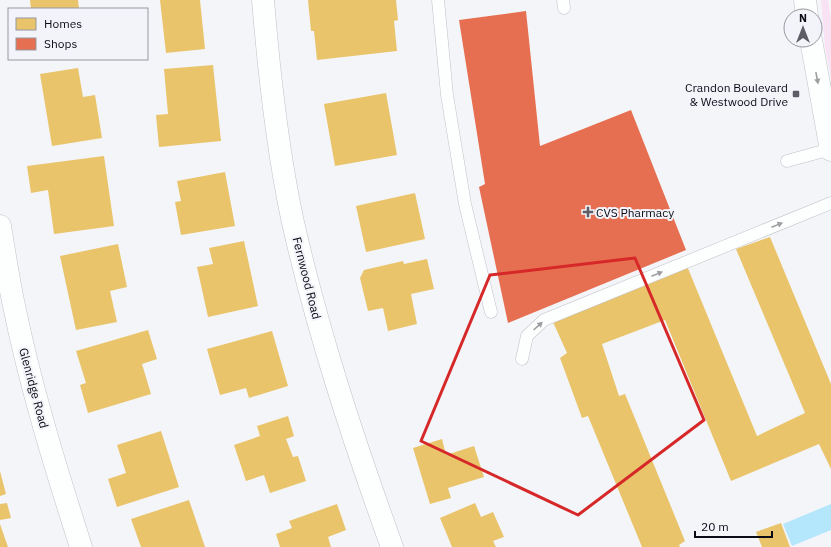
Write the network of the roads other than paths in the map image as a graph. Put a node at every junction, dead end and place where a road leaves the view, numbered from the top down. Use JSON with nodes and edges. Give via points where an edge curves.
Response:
{"nodes":[{"id":1,"x":263,"y":0,"type":"edge"},
{"id":2,"x":438,"y":0,"type":"edge"},
{"id":3,"x":812,"y":48,"type":"edge"},
{"id":4,"x":831,"y":150,"type":"edge"},
{"id":5,"x":787,"y":161,"type":"dead end"},
{"id":6,"x":831,"y":203,"type":"edge"},
{"id":7,"x":0,"y":226,"type":"edge"},
{"id":8,"x":491,"y":312,"type":"dead end"},
{"id":9,"x":522,"y":359,"type":"dead end"},
{"id":10,"x":81,"y":547,"type":"edge"},
{"id":11,"x":392,"y":547,"type":"edge"}],
"edges":[{"from":1,"to":11,"type":"street","name":"Fernwood Road","via":[[268,64],[292,217],[319,327],[343,408]]},
{"from":2,"to":8,"type":"lane","via":[[448,94],[465,204]]},
{"from":3,"to":4,"type":"street","one_way":true},
{"from":4,"to":5,"type":"lane"},
{"from":9,"to":6,"type":"lane","one_way":true,"via":[[527,336],[544,320]]},
{"from":7,"to":10,"type":"street","name":"Glenridge Road","via":[[29,371]]}]}
